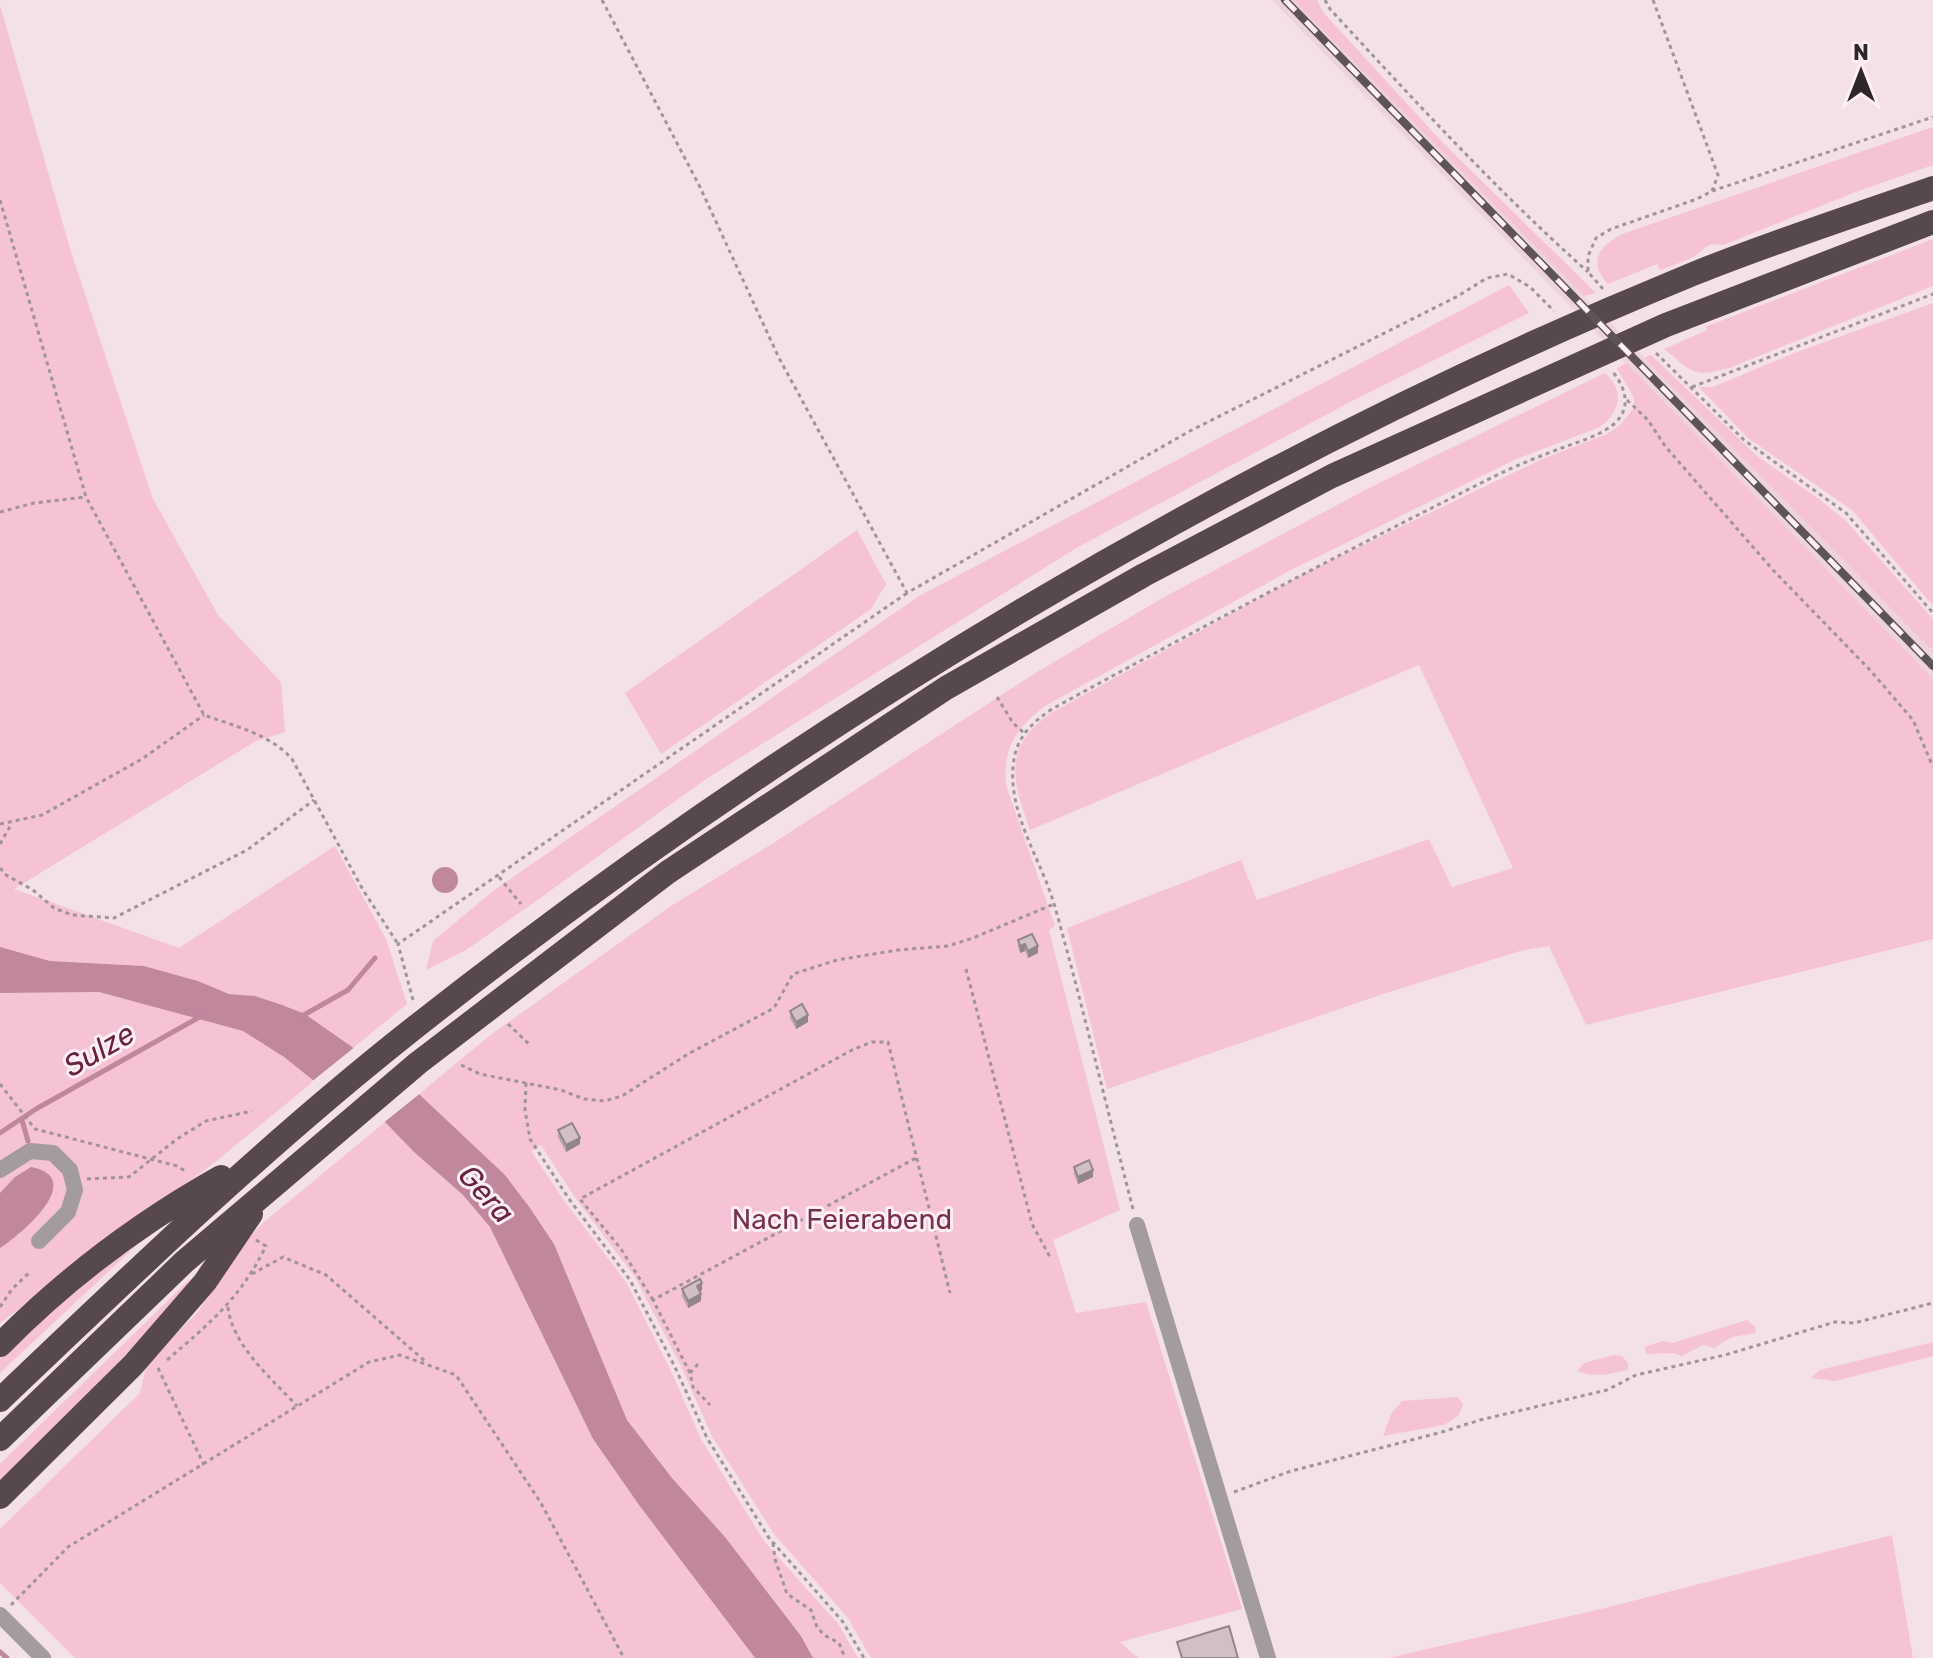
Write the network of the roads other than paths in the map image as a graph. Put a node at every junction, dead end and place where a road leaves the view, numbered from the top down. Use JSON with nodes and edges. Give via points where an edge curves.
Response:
{"nodes":[{"id":1,"x":1933,"y":188,"type":"edge"},
{"id":2,"x":1933,"y":222,"type":"edge"},
{"id":3,"x":0,"y":1170,"type":"edge"},
{"id":4,"x":192,"y":1195,"type":"junction"},
{"id":5,"x":1137,"y":1225,"type":"road end"},
{"id":6,"x":39,"y":1241,"type":"dead end"},
{"id":7,"x":222,"y":1242,"type":"junction"},
{"id":8,"x":0,"y":1345,"type":"edge"},
{"id":9,"x":0,"y":1400,"type":"edge"},
{"id":10,"x":0,"y":1439,"type":"edge"},
{"id":11,"x":0,"y":1497,"type":"edge"},
{"id":12,"x":6,"y":1610,"type":"edge"},
{"id":13,"x":43,"y":1658,"type":"edge"},
{"id":14,"x":1268,"y":1658,"type":"edge"}],
"edges":[{"from":1,"to":4,"type":"highway","via":[[1700,271],[1527,345],[1305,454],[1126,551],[779,762],[455,997],[269,1151]]},
{"from":2,"to":7,"type":"highway","via":[[1693,315],[1332,476],[946,688],[668,872],[474,1019],[268,1189]]},
{"from":3,"to":6,"type":"street","via":[[30,1151],[53,1153],[70,1170],[75,1190],[68,1212]]},
{"from":4,"to":8,"type":"highway","via":[[88,1266]]},
{"from":4,"to":9,"type":"highway"},
{"from":5,"to":14,"type":"street"},
{"from":7,"to":10,"type":"highway","via":[[184,1262]]},
{"from":7,"to":11,"type":"highway","via":[[205,1282],[133,1365]]},
{"from":12,"to":13,"type":"street"}]}
